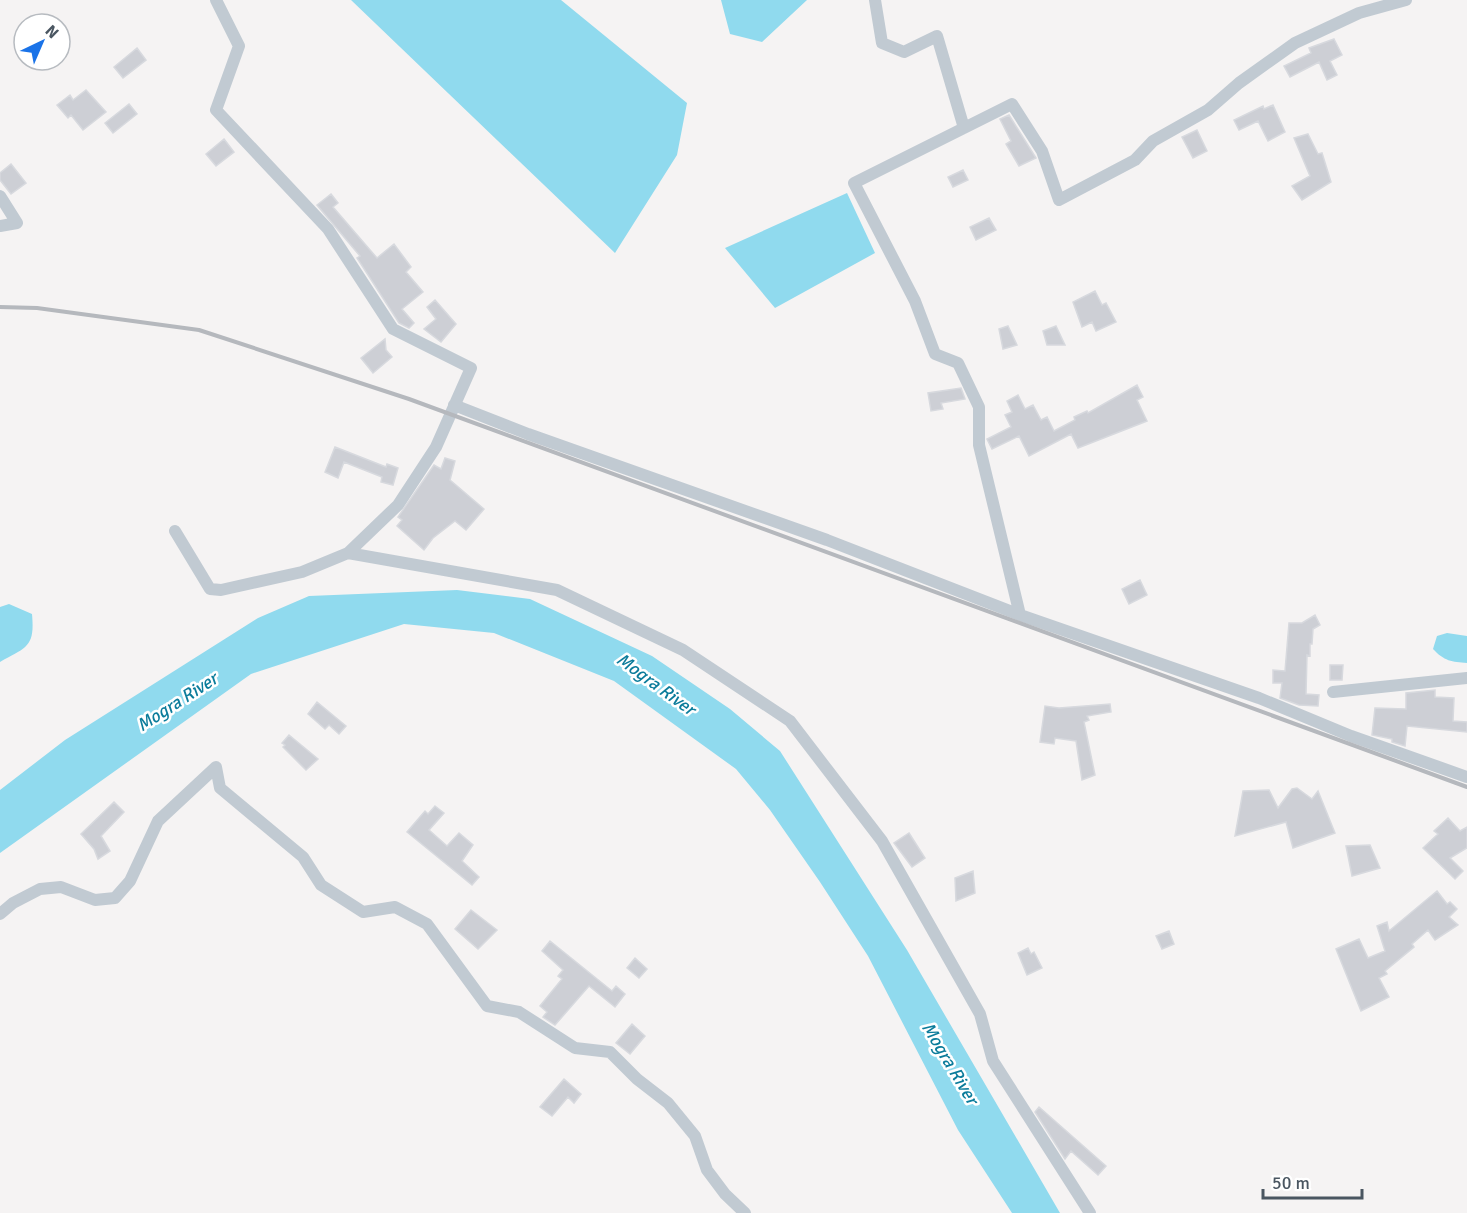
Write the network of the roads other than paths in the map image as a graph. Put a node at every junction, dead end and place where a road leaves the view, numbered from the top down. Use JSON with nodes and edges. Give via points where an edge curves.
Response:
{"nodes":[{"id":1,"x":216,"y":0,"type":"edge"},
{"id":2,"x":875,"y":0,"type":"edge"},
{"id":3,"x":1406,"y":0,"type":"edge"},
{"id":4,"x":964,"y":128,"type":"junction"},
{"id":5,"x":0,"y":196,"type":"edge"},
{"id":6,"x":0,"y":226,"type":"edge"},
{"id":7,"x":454,"y":405,"type":"junction"},
{"id":8,"x":175,"y":531,"type":"dead end"},
{"id":9,"x":348,"y":554,"type":"junction"},
{"id":10,"x":1020,"y":615,"type":"junction"},
{"id":11,"x":1467,"y":678,"type":"edge"},
{"id":12,"x":1333,"y":692,"type":"dead end"},
{"id":13,"x":1467,"y":777,"type":"edge"},
{"id":14,"x":0,"y":914,"type":"edge"},
{"id":15,"x":745,"y":1213,"type":"edge"},
{"id":16,"x":1090,"y":1213,"type":"edge"}],
"edges":[{"from":1,"to":7,"type":"street","via":[[240,46],[216,110],[328,229],[393,329],[471,368]]},
{"from":2,"to":4,"type":"street","via":[[882,43],[904,52],[937,36]]},
{"from":3,"to":4,"type":"street","via":[[1359,13],[1295,44],[1208,110],[1153,141],[1135,160],[1059,200],[1042,151],[1012,104]]},
{"from":4,"to":10,"type":"street","via":[[854,183],[915,301],[935,354],[958,363],[979,407],[979,445]]},
{"from":5,"to":6,"type":"street","via":[[16,223]]},
{"from":7,"to":9,"type":"street","via":[[436,447],[398,505]]},
{"from":7,"to":10,"type":"street"},
{"from":8,"to":9,"type":"street","via":[[210,589],[302,572]]},
{"from":9,"to":16,"type":"street","via":[[557,590],[683,650],[790,721],[882,842],[980,1014],[993,1061]]},
{"from":10,"to":13,"type":"street","via":[[1259,698]]},
{"from":11,"to":12,"type":"street"},
{"from":14,"to":15,"type":"street","via":[[40,889],[61,887],[95,900],[115,898],[130,881],[158,822],[216,767],[220,788],[303,857],[321,885],[363,912],[395,907],[427,924],[487,1006],[519,1012],[575,1048],[610,1052],[668,1103],[695,1136],[707,1170]]}]}
